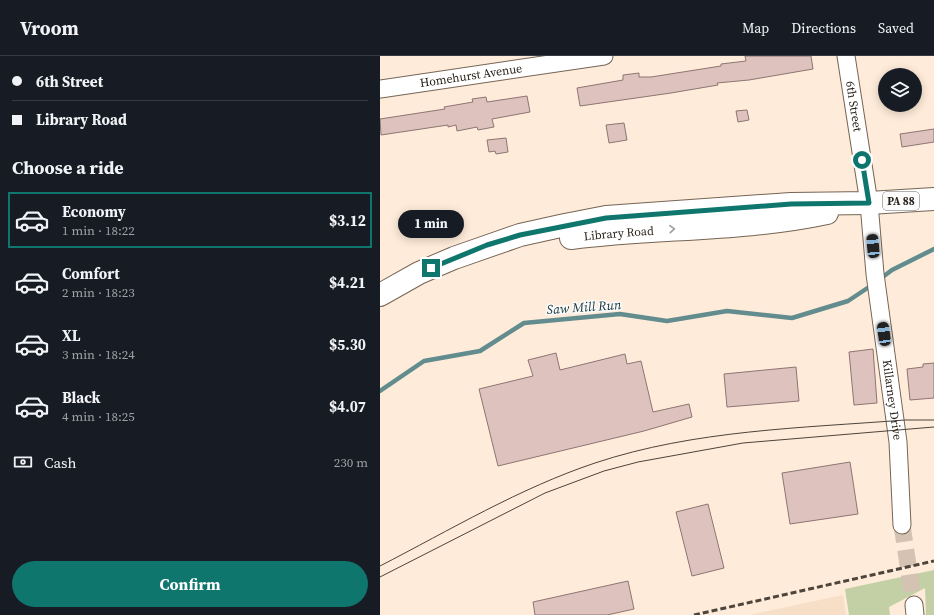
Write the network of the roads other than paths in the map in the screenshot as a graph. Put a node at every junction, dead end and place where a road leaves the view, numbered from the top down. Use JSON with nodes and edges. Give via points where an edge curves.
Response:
{"nodes":[{"id":1,"x":604,"y":56,"type":"edge"},
{"id":2,"x":846,"y":56,"type":"edge"},
{"id":3,"x":380,"y":89,"type":"edge"},
{"id":4,"x":934,"y":199,"type":"edge"},
{"id":5,"x":869,"y":203,"type":"junction"},
{"id":6,"x":380,"y":295,"type":"edge"},
{"id":7,"x":380,"y":305,"type":"edge"},
{"id":8,"x":902,"y":525,"type":"tunnel mouth"}],
"edges":[{"from":1,"to":3,"type":"street","name":"Homehurst Avenue"},
{"from":2,"to":5,"type":"street","name":"6th Street"},
{"from":4,"to":5,"type":"main road","name":"Library Road","number":"PA 88"},
{"from":5,"to":6,"type":"main road","name":"Library Road","number":"PA 88","via":[[791,204],[606,218],[565,225],[520,235],[454,258],[419,273]]},
{"from":7,"to":5,"type":"main road","name":"Library Road","number":"PA 88","one_way":true,"via":[[425,283],[493,258],[569,238],[791,220]]},
{"from":5,"to":8,"type":"street","name":"Killarney Drive","via":[[875,274],[898,442]]}]}
